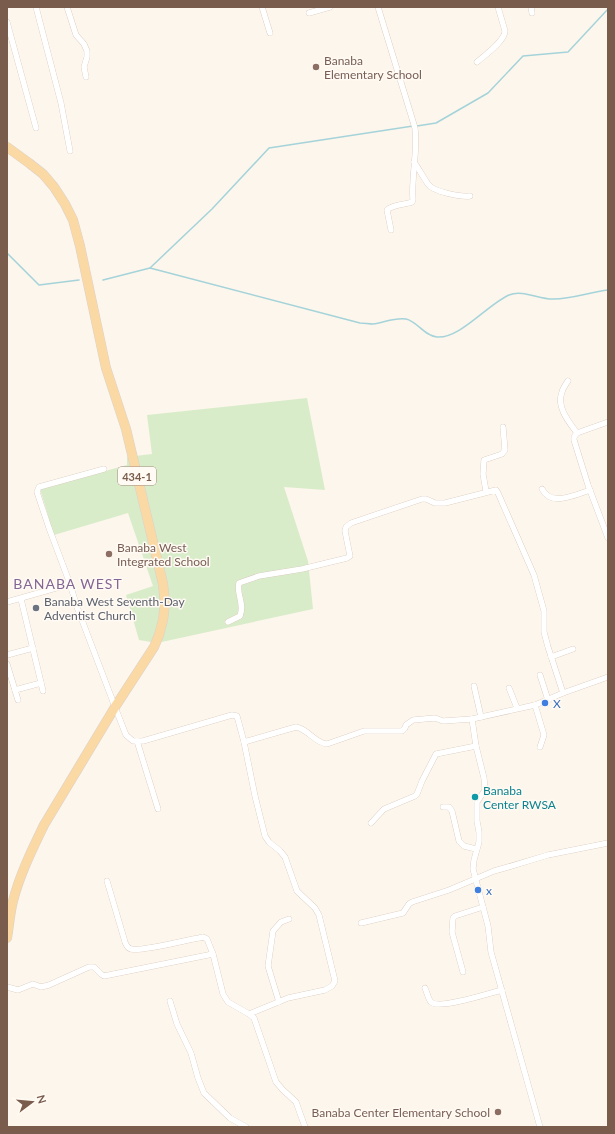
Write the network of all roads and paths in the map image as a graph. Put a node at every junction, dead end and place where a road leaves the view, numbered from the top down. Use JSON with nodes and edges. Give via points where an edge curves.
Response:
{"nodes":[{"id":1,"x":36,"y":7,"type":"edge"},
{"id":2,"x":67,"y":7,"type":"edge"},
{"id":3,"x":262,"y":7,"type":"edge"},
{"id":4,"x":330,"y":7,"type":"edge"},
{"id":5,"x":378,"y":7,"type":"edge"},
{"id":6,"x":498,"y":7,"type":"edge"},
{"id":7,"x":309,"y":13,"type":"dead end"},
{"id":8,"x":7,"y":22,"type":"edge"},
{"id":9,"x":270,"y":33,"type":"dead end"},
{"id":10,"x":477,"y":62,"type":"dead end"},
{"id":11,"x":86,"y":78,"type":"dead end"},
{"id":12,"x":36,"y":128,"type":"dead end"},
{"id":13,"x":7,"y":147,"type":"edge"},
{"id":14,"x":70,"y":151,"type":"dead end"},
{"id":15,"x":414,"y":162,"type":"junction"},
{"id":16,"x":470,"y":196,"type":"dead end"},
{"id":17,"x":391,"y":230,"type":"dead end"},
{"id":18,"x":568,"y":381,"type":"dead end"},
{"id":19,"x":608,"y":422,"type":"edge"},
{"id":20,"x":503,"y":428,"type":"dead end"},
{"id":21,"x":577,"y":433,"type":"junction"},
{"id":22,"x":104,"y":469,"type":"dead end"},
{"id":23,"x":542,"y":489,"type":"dead end"},
{"id":24,"x":590,"y":490,"type":"junction"},
{"id":25,"x":486,"y":491,"type":"junction"},
{"id":26,"x":607,"y":534,"type":"edge"},
{"id":27,"x":70,"y":584,"type":"junction"},
{"id":28,"x":21,"y":599,"type":"junction"},
{"id":29,"x":7,"y":602,"type":"edge"},
{"id":30,"x":228,"y":622,"type":"dead end"},
{"id":31,"x":33,"y":648,"type":"junction"},
{"id":32,"x":573,"y":649,"type":"dead end"},
{"id":33,"x":7,"y":656,"type":"edge"},
{"id":34,"x":551,"y":657,"type":"junction"},
{"id":35,"x":7,"y":664,"type":"edge"},
{"id":36,"x":8,"y":672,"type":"edge"},
{"id":37,"x":540,"y":676,"type":"dead end"},
{"id":38,"x":608,"y":677,"type":"edge"},
{"id":39,"x":41,"y":683,"type":"junction"},
{"id":40,"x":474,"y":686,"type":"dead end"},
{"id":41,"x":509,"y":688,"type":"dead end"},
{"id":42,"x":15,"y":690,"type":"junction"},
{"id":43,"x":43,"y":691,"type":"dead end"},
{"id":44,"x":563,"y":693,"type":"junction"},
{"id":45,"x":18,"y":700,"type":"dead end"},
{"id":46,"x":548,"y":700,"type":"junction"},
{"id":47,"x":535,"y":705,"type":"junction"},
{"id":48,"x":115,"y":707,"type":"junction"},
{"id":49,"x":517,"y":708,"type":"junction"},
{"id":50,"x":481,"y":717,"type":"junction"},
{"id":51,"x":472,"y":719,"type":"junction"},
{"id":52,"x":137,"y":741,"type":"junction"},
{"id":53,"x":244,"y":742,"type":"junction"},
{"id":54,"x":476,"y":746,"type":"junction"},
{"id":55,"x":540,"y":747,"type":"dead end"},
{"id":56,"x":443,"y":807,"type":"dead end"},
{"id":57,"x":158,"y":809,"type":"dead end"},
{"id":58,"x":371,"y":823,"type":"dead end"},
{"id":59,"x":608,"y":843,"type":"edge"},
{"id":60,"x":476,"y":849,"type":"junction"},
{"id":61,"x":476,"y":879,"type":"junction"},
{"id":62,"x":107,"y":881,"type":"dead end"},
{"id":63,"x":483,"y":907,"type":"junction"},
{"id":64,"x":289,"y":919,"type":"dead end"},
{"id":65,"x":361,"y":923,"type":"dead end"},
{"id":66,"x":7,"y":938,"type":"edge"},
{"id":67,"x":213,"y":954,"type":"junction"},
{"id":68,"x":463,"y":972,"type":"dead end"},
{"id":69,"x":7,"y":988,"type":"edge"},
{"id":70,"x":425,"y":988,"type":"dead end"},
{"id":71,"x":502,"y":990,"type":"junction"},
{"id":72,"x":170,"y":1001,"type":"dead end"},
{"id":73,"x":279,"y":1002,"type":"junction"},
{"id":74,"x":249,"y":1014,"type":"junction"},
{"id":75,"x":246,"y":1127,"type":"edge"},
{"id":76,"x":305,"y":1127,"type":"edge"},
{"id":77,"x":540,"y":1127,"type":"edge"}],
"edges":[{"from":1,"to":14,"type":"street","via":[[61,103]]},
{"from":2,"to":11,"type":"street","via":[[76,35],[87,51],[84,67]]},
{"from":3,"to":9,"type":"street"},
{"from":4,"to":7,"type":"street"},
{"from":5,"to":15,"type":"street","via":[[415,128],[417,143]]},
{"from":6,"to":10,"type":"street","via":[[505,34],[502,40]]},
{"from":8,"to":12,"type":"street"},
{"from":13,"to":48,"type":"main road","number":"434-1","via":[[43,174],[54,187],[73,220],[106,368],[126,429],[163,584],[163,620],[154,648]]},
{"from":15,"to":16,"type":"street","via":[[432,188],[456,196]]},
{"from":15,"to":17,"type":"street","via":[[413,200],[387,210]]},
{"from":18,"to":21,"type":"street","via":[[562,392],[561,404],[566,418]]},
{"from":19,"to":21,"type":"street"},
{"from":20,"to":25,"type":"street","via":[[505,450],[502,454],[484,460]]},
{"from":21,"to":24,"type":"street","via":[[574,443]]},
{"from":22,"to":27,"type":"street","via":[[39,487],[37,492]]},
{"from":23,"to":24,"type":"street","via":[[544,494],[555,499]]},
{"from":24,"to":26,"type":"street"},
{"from":25,"to":30,"type":"street","via":[[445,503],[422,499],[351,523],[345,531],[350,556],[302,569],[259,576],[239,583],[242,611],[240,616]]},
{"from":25,"to":34,"type":"street","via":[[496,490],[498,493],[534,575],[544,611],[544,632]]},
{"from":27,"to":28,"type":"street"},
{"from":27,"to":48,"type":"street"},
{"from":28,"to":29,"type":"street"},
{"from":28,"to":31,"type":"street"},
{"from":31,"to":33,"type":"street"},
{"from":31,"to":39,"type":"street"},
{"from":32,"to":34,"type":"street"},
{"from":34,"to":44,"type":"street"},
{"from":35,"to":36,"type":"street"},
{"from":36,"to":42,"type":"street"},
{"from":37,"to":46,"type":"street"},
{"from":38,"to":44,"type":"street"},
{"from":39,"to":42,"type":"street"},
{"from":39,"to":43,"type":"street"},
{"from":40,"to":50,"type":"street"},
{"from":41,"to":49,"type":"street"},
{"from":42,"to":45,"type":"street"},
{"from":44,"to":46,"type":"street"},
{"from":46,"to":47,"type":"street"},
{"from":47,"to":49,"type":"street"},
{"from":47,"to":55,"type":"street","via":[[544,735]]},
{"from":48,"to":52,"type":"street","via":[[126,735]]},
{"from":48,"to":66,"type":"main road","number":"434-1","via":[[44,825],[28,858],[13,900]]},
{"from":49,"to":50,"type":"street"},
{"from":50,"to":51,"type":"street"},
{"from":51,"to":53,"type":"street","via":[[413,720],[402,731],[364,731],[327,744],[323,744],[302,728],[296,727]]},
{"from":51,"to":54,"type":"street"},
{"from":52,"to":53,"type":"street","via":[[232,715],[237,716]]},
{"from":52,"to":57,"type":"street"},
{"from":53,"to":73,"type":"street","via":[[265,836],[285,858],[297,891],[316,908],[335,981],[325,990]]},
{"from":54,"to":58,"type":"street","via":[[436,754],[417,794],[384,809]]},
{"from":54,"to":60,"type":"street","via":[[485,790],[477,802],[479,842]]},
{"from":56,"to":60,"type":"street","via":[[452,810],[459,841],[464,846]]},
{"from":59,"to":61,"type":"street","via":[[522,862]]},
{"from":60,"to":61,"type":"street","via":[[473,869]]},
{"from":61,"to":63,"type":"street"},
{"from":61,"to":65,"type":"street","via":[[412,902],[403,913]]},
{"from":62,"to":67,"type":"street","via":[[128,948],[145,948],[203,937],[207,939]]},
{"from":63,"to":68,"type":"street","via":[[453,918],[452,932]]},
{"from":63,"to":71,"type":"street","via":[[491,952]]},
{"from":64,"to":73,"type":"street","via":[[281,922],[272,931],[268,966]]},
{"from":67,"to":69,"type":"street","via":[[104,976],[94,967],[89,967],[49,985],[41,987],[33,984],[18,990]]},
{"from":67,"to":74,"type":"street","via":[[223,994],[228,1002]]},
{"from":70,"to":71,"type":"street","via":[[430,1002],[446,1005]]},
{"from":71,"to":77,"type":"street"},
{"from":72,"to":75,"type":"street","via":[[204,1093],[226,1115]]},
{"from":73,"to":74,"type":"street"},
{"from":74,"to":76,"type":"street","via":[[257,1024],[276,1082],[296,1102]]}]}
